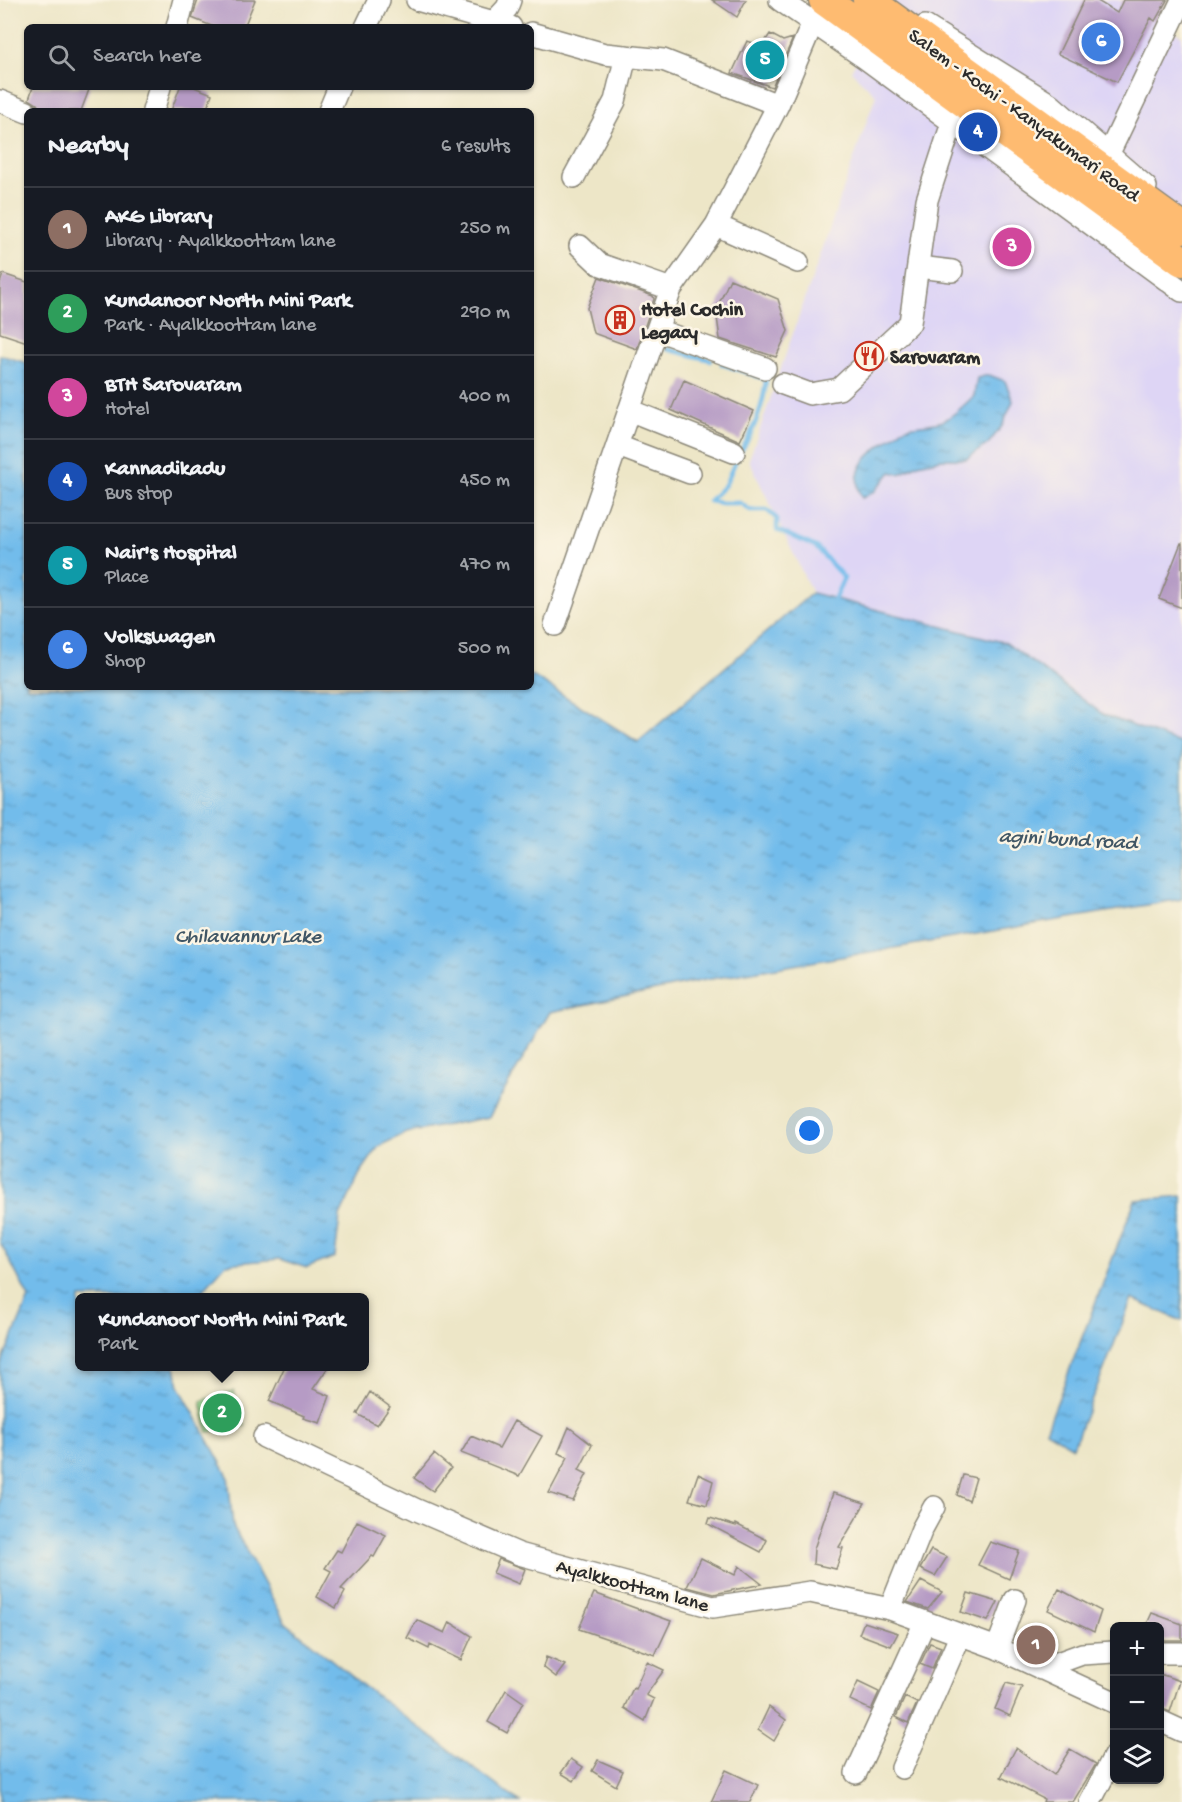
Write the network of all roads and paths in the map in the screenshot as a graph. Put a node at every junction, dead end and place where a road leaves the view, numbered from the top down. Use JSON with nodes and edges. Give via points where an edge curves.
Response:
{"nodes":[{"id":1,"x":184,"y":0,"type":"edge"},
{"id":2,"x":379,"y":0,"type":"edge"},
{"id":3,"x":417,"y":0,"type":"edge"},
{"id":4,"x":510,"y":0,"type":"edge"},
{"id":5,"x":780,"y":0,"type":"edge"},
{"id":6,"x":868,"y":0,"type":"edge"},
{"id":7,"x":887,"y":0,"type":"edge"},
{"id":8,"x":1182,"y":0,"type":"edge"},
{"id":9,"x":822,"y":8,"type":"edge"},
{"id":10,"x":178,"y":24,"type":"edge"},
{"id":11,"x":367,"y":24,"type":"edge"},
{"id":12,"x":499,"y":24,"type":"edge"},
{"id":13,"x":502,"y":24,"type":"edge"},
{"id":14,"x":534,"y":34,"type":"edge"},
{"id":15,"x":626,"y":56,"type":"junction"},
{"id":16,"x":159,"y":90,"type":"edge"},
{"id":17,"x":338,"y":90,"type":"edge"},
{"id":18,"x":0,"y":101,"type":"edge"},
{"id":19,"x":778,"y":105,"type":"junction"},
{"id":20,"x":154,"y":108,"type":"edge"},
{"id":21,"x":330,"y":108,"type":"edge"},
{"id":22,"x":24,"y":111,"type":"edge"},
{"id":23,"x":952,"y":123,"type":"junction"},
{"id":24,"x":1065,"y":129,"type":"junction"},
{"id":25,"x":1109,"y":153,"type":"junction"},
{"id":26,"x":574,"y":177,"type":"dead end"},
{"id":27,"x":1182,"y":214,"type":"edge"},
{"id":28,"x":716,"y":225,"type":"junction"},
{"id":29,"x":1182,"y":228,"type":"edge"},
{"id":30,"x":580,"y":246,"type":"dead end"},
{"id":31,"x":1182,"y":261,"type":"edge"},
{"id":32,"x":798,"y":262,"type":"dead end"},
{"id":33,"x":919,"y":267,"type":"junction"},
{"id":34,"x":952,"y":271,"type":"dead end"},
{"id":35,"x":671,"y":289,"type":"junction"},
{"id":36,"x":1182,"y":291,"type":"edge"},
{"id":37,"x":657,"y":330,"type":"junction"},
{"id":38,"x":765,"y":368,"type":"dead end"},
{"id":39,"x":783,"y":384,"type":"dead end"},
{"id":40,"x":629,"y":410,"type":"junction"},
{"id":41,"x":618,"y":446,"type":"junction"},
{"id":42,"x":734,"y":452,"type":"dead end"},
{"id":43,"x":690,"y":473,"type":"dead end"},
{"id":44,"x":555,"y":625,"type":"dead end"},
{"id":45,"x":264,"y":1437,"type":"dead end"},
{"id":46,"x":934,"y":1507,"type":"dead end"},
{"id":47,"x":1015,"y":1599,"type":"dead end"},
{"id":48,"x":890,"y":1609,"type":"junction"},
{"id":49,"x":924,"y":1622,"type":"junction"},
{"id":50,"x":960,"y":1636,"type":"junction"},
{"id":51,"x":997,"y":1648,"type":"junction"},
{"id":52,"x":1110,"y":1652,"type":"edge"},
{"id":53,"x":1164,"y":1653,"type":"edge"},
{"id":54,"x":1182,"y":1653,"type":"edge"},
{"id":55,"x":1041,"y":1669,"type":"junction"},
{"id":56,"x":1110,"y":1700,"type":"edge"},
{"id":57,"x":1164,"y":1723,"type":"edge"},
{"id":58,"x":1182,"y":1731,"type":"edge"},
{"id":59,"x":1110,"y":1764,"type":"edge"},
{"id":60,"x":902,"y":1767,"type":"dead end"},
{"id":61,"x":856,"y":1773,"type":"dead end"},
{"id":62,"x":1090,"y":1802,"type":"edge"}],
"edges":[{"from":1,"to":10,"type":"street"},
{"from":2,"to":11,"type":"street"},
{"from":3,"to":12,"type":"street"},
{"from":4,"to":13,"type":"street"},
{"from":5,"to":9,"type":"street"},
{"from":6,"to":24,"type":"highway","name":"Salem - Kochi - Kanyakumari Road"},
{"from":7,"to":24,"type":"street","via":[[1019,83]]},
{"from":8,"to":25,"type":"street"},
{"from":9,"to":19,"type":"street"},
{"from":9,"to":23,"type":"street"},
{"from":9,"to":31,"type":"highway","name":"Salem - Kochi - Kanyakumari Road"},
{"from":14,"to":15,"type":"street"},
{"from":15,"to":19,"type":"street","via":[[663,60]]},
{"from":15,"to":26,"type":"street","via":[[615,101]]},
{"from":16,"to":20,"type":"street"},
{"from":17,"to":21,"type":"street"},
{"from":18,"to":22,"type":"street"},
{"from":19,"to":28,"type":"street"},
{"from":23,"to":33,"type":"street","via":[[927,200]]},
{"from":23,"to":36,"type":"street"},
{"from":24,"to":25,"type":"street"},
{"from":24,"to":29,"type":"highway","name":"Salem - Kochi - Kanyakumari Road"},
{"from":25,"to":27,"type":"street"},
{"from":28,"to":32,"type":"street"},
{"from":28,"to":35,"type":"street"},
{"from":30,"to":35,"type":"street","via":[[599,264]]},
{"from":33,"to":34,"type":"street"},
{"from":33,"to":39,"type":"street","via":[[910,323],[839,389],[810,394]]},
{"from":35,"to":37,"type":"street"},
{"from":37,"to":38,"type":"street"},
{"from":37,"to":40,"type":"street"},
{"from":40,"to":41,"type":"street"},
{"from":40,"to":42,"type":"street"},
{"from":41,"to":43,"type":"street"},
{"from":41,"to":44,"type":"street"},
{"from":45,"to":48,"type":"street","name":"Ayalkkoottam lane","via":[[519,1554],[713,1607],[810,1592]]},
{"from":46,"to":48,"type":"street"},
{"from":47,"to":51,"type":"street"},
{"from":48,"to":49,"type":"street","name":"Ayalkkoottam lane"},
{"from":49,"to":50,"type":"street","name":"Ayalkkoottam lane"},
{"from":49,"to":61,"type":"street"},
{"from":50,"to":51,"type":"street","name":"Ayalkkoottam lane"},
{"from":50,"to":60,"type":"street"},
{"from":51,"to":55,"type":"street","name":"Ayalkkoottam lane"},
{"from":52,"to":55,"type":"street","via":[[1082,1654]]},
{"from":53,"to":54,"type":"street"},
{"from":55,"to":56,"type":"street","name":"Ayalkkoottam lane"},
{"from":57,"to":58,"type":"street"},
{"from":59,"to":62,"type":"street"}]}
